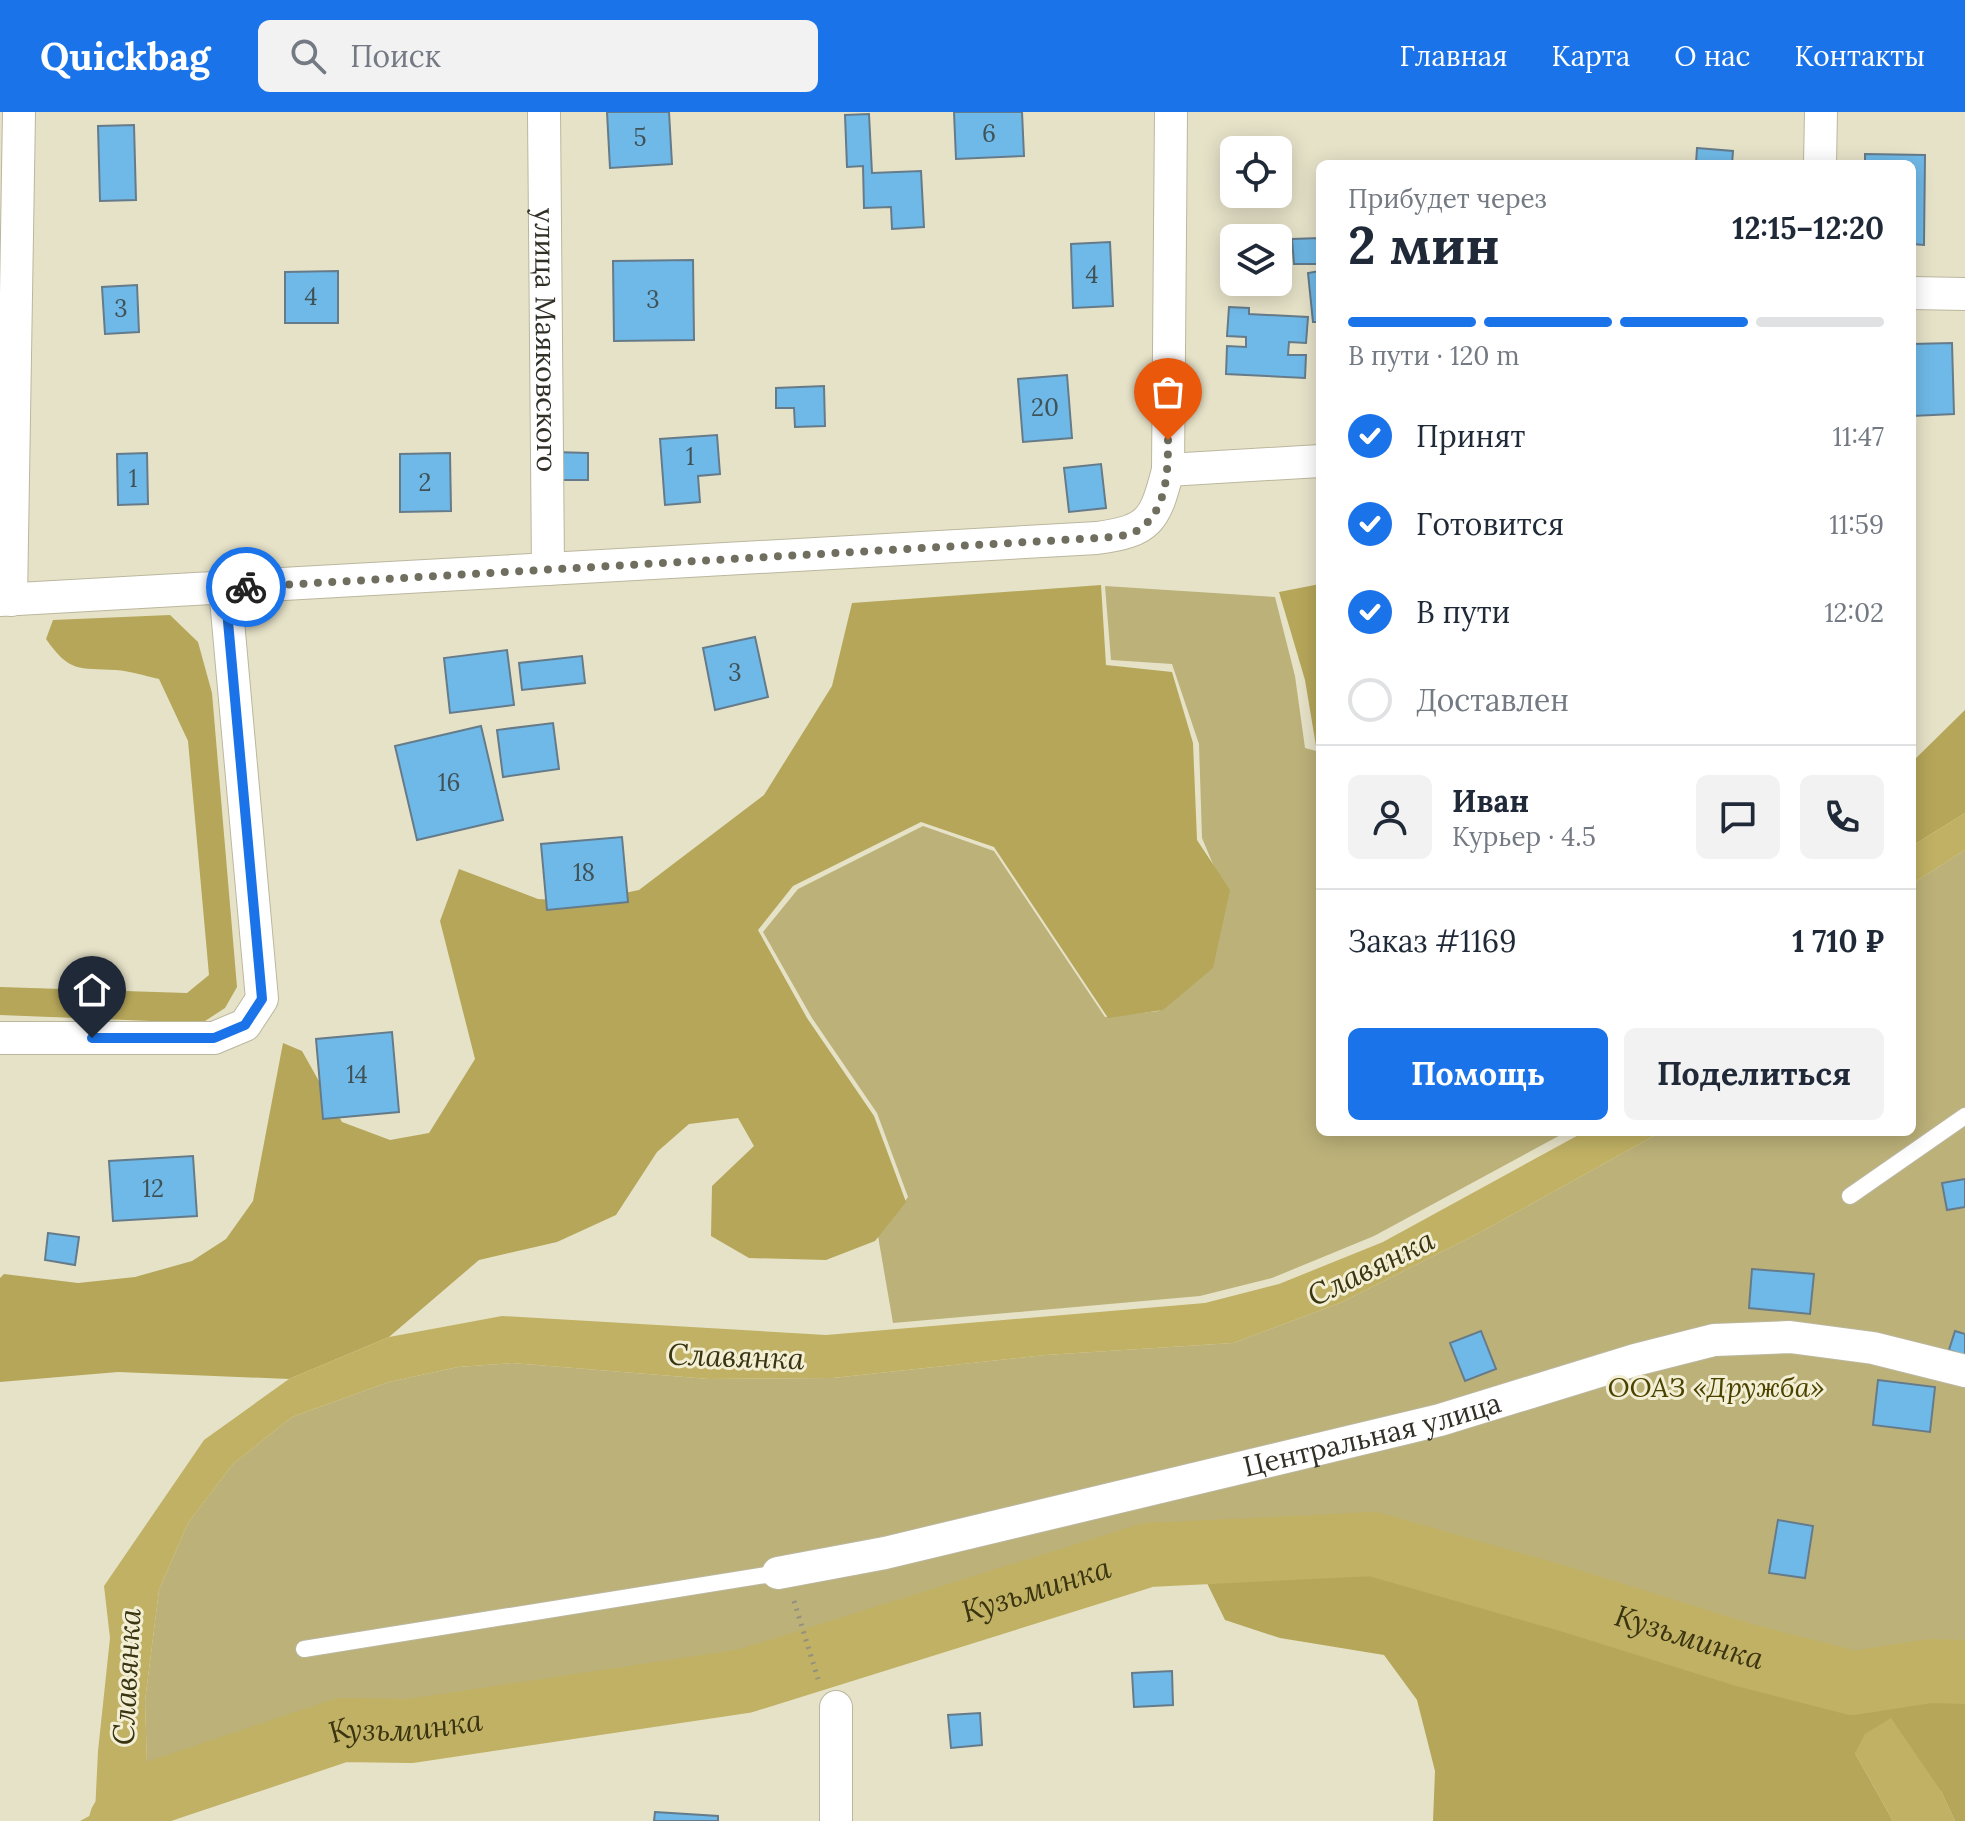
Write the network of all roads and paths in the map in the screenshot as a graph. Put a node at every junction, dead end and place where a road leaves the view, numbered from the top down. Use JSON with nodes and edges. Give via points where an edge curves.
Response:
{"nodes":[{"id":1,"x":19,"y":112,"type":"edge"},
{"id":2,"x":544,"y":112,"type":"edge"},
{"id":3,"x":1171,"y":112,"type":"edge"},
{"id":4,"x":1821,"y":112,"type":"edge"},
{"id":5,"x":1820,"y":160,"type":"edge"},
{"id":6,"x":1916,"y":293,"type":"edge"},
{"id":7,"x":1965,"y":294,"type":"edge"},
{"id":8,"x":1316,"y":461,"type":"edge"},
{"id":9,"x":1168,"y":470,"type":"junction"},
{"id":10,"x":548,"y":569,"type":"junction"},
{"id":11,"x":225,"y":588,"type":"junction"},
{"id":12,"x":5,"y":600,"type":"edge"},
{"id":13,"x":0,"y":1038,"type":"edge"},
{"id":14,"x":1965,"y":1116,"type":"edge"},
{"id":15,"x":1850,"y":1196,"type":"dead end"},
{"id":16,"x":1965,"y":1371,"type":"edge"},
{"id":17,"x":785,"y":1584,"type":"junction"},
{"id":18,"x":304,"y":1649,"type":"dead end"},
{"id":19,"x":827,"y":1695,"type":"joint"},
{"id":20,"x":836,"y":1821,"type":"edge"}],
"edges":[{"from":1,"to":12,"type":"street"},
{"from":2,"to":10,"type":"street","name":"улица Маяковского"},
{"from":3,"to":9,"type":"street"},
{"from":4,"to":5,"type":"street"},
{"from":6,"to":7,"type":"street"},
{"from":8,"to":9,"type":"street"},
{"from":9,"to":10,"type":"street","via":[[1158,512],[1134,533]]},
{"from":10,"to":11,"type":"street"},
{"from":11,"to":12,"type":"street"},
{"from":11,"to":13,"type":"street","via":[[262,999],[245,1025],[214,1038]]},
{"from":14,"to":15,"type":"lane"},
{"from":16,"to":17,"type":"street","name":"Центральная улица","via":[[1873,1348],[1790,1337],[1714,1340],[1440,1420],[885,1553]]},
{"from":17,"to":18,"type":"lane"},
{"from":17,"to":19,"type":"path"},
{"from":19,"to":20,"type":"street"}]}
